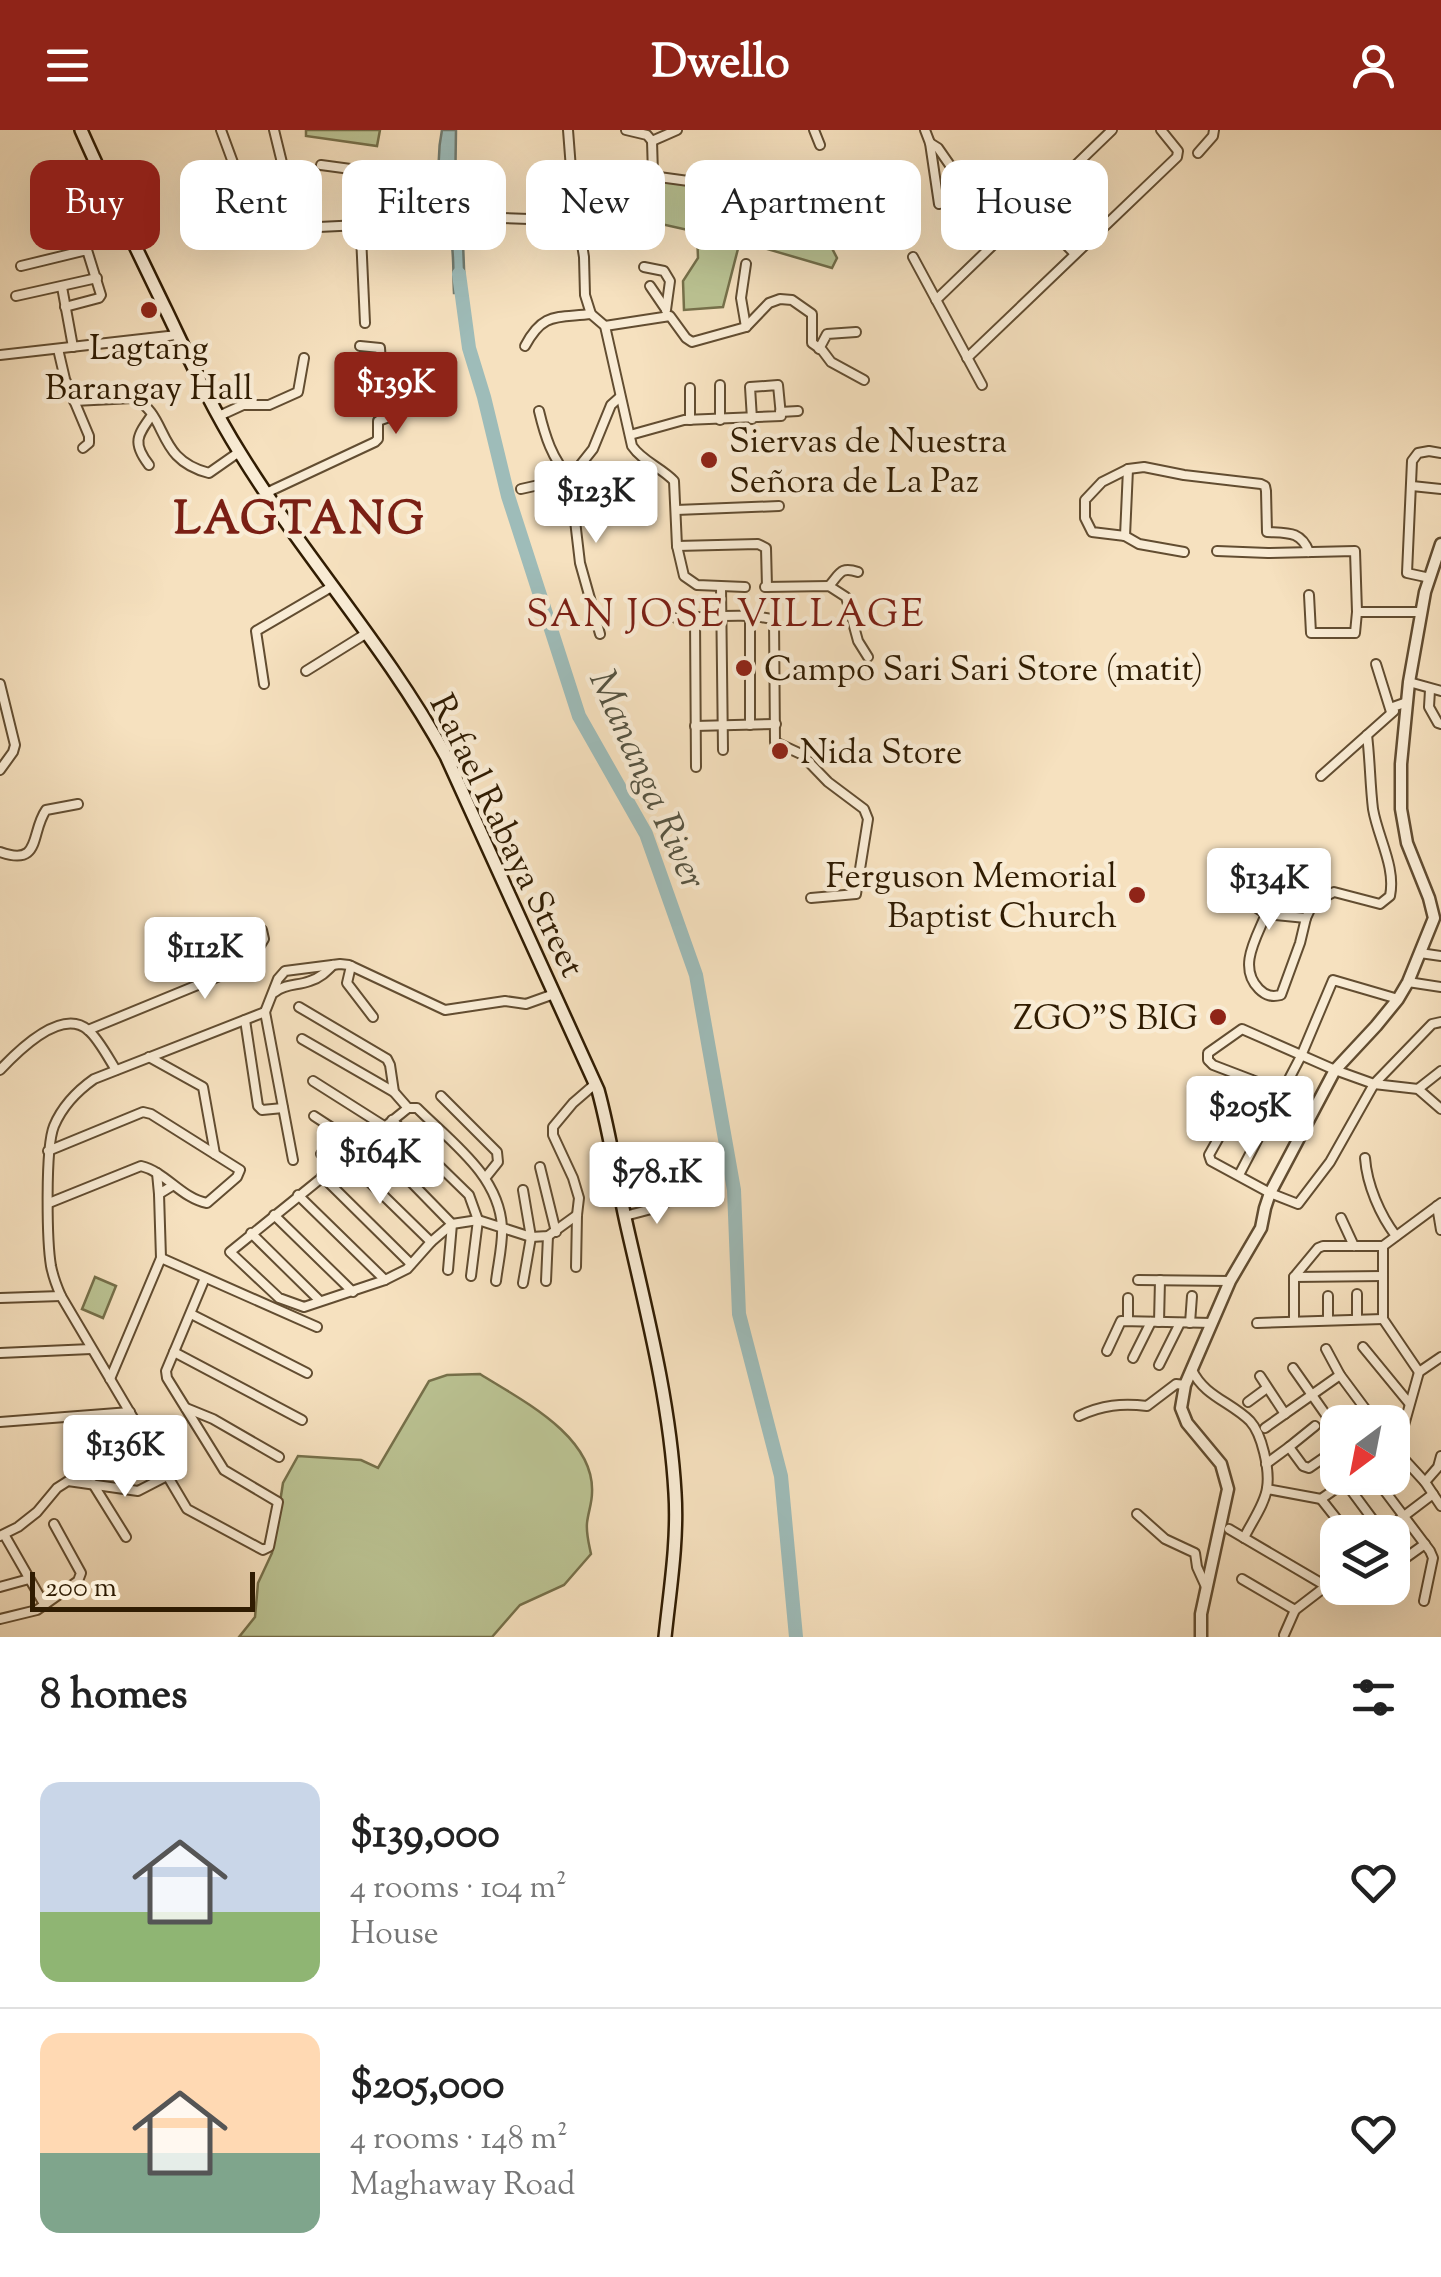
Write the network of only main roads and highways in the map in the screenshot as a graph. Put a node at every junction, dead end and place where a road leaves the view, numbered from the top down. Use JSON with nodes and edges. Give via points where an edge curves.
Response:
{"nodes":[{"id":1,"x":81,"y":130,"type":"edge"},
{"id":2,"x":665,"y":1637,"type":"edge"}],
"edges":[{"from":1,"to":2,"type":"main road","name":"Rafael Rabaya Street","via":[[239,452],[406,687],[446,756],[595,1084],[661,1375],[672,1456],[676,1541]]}]}
